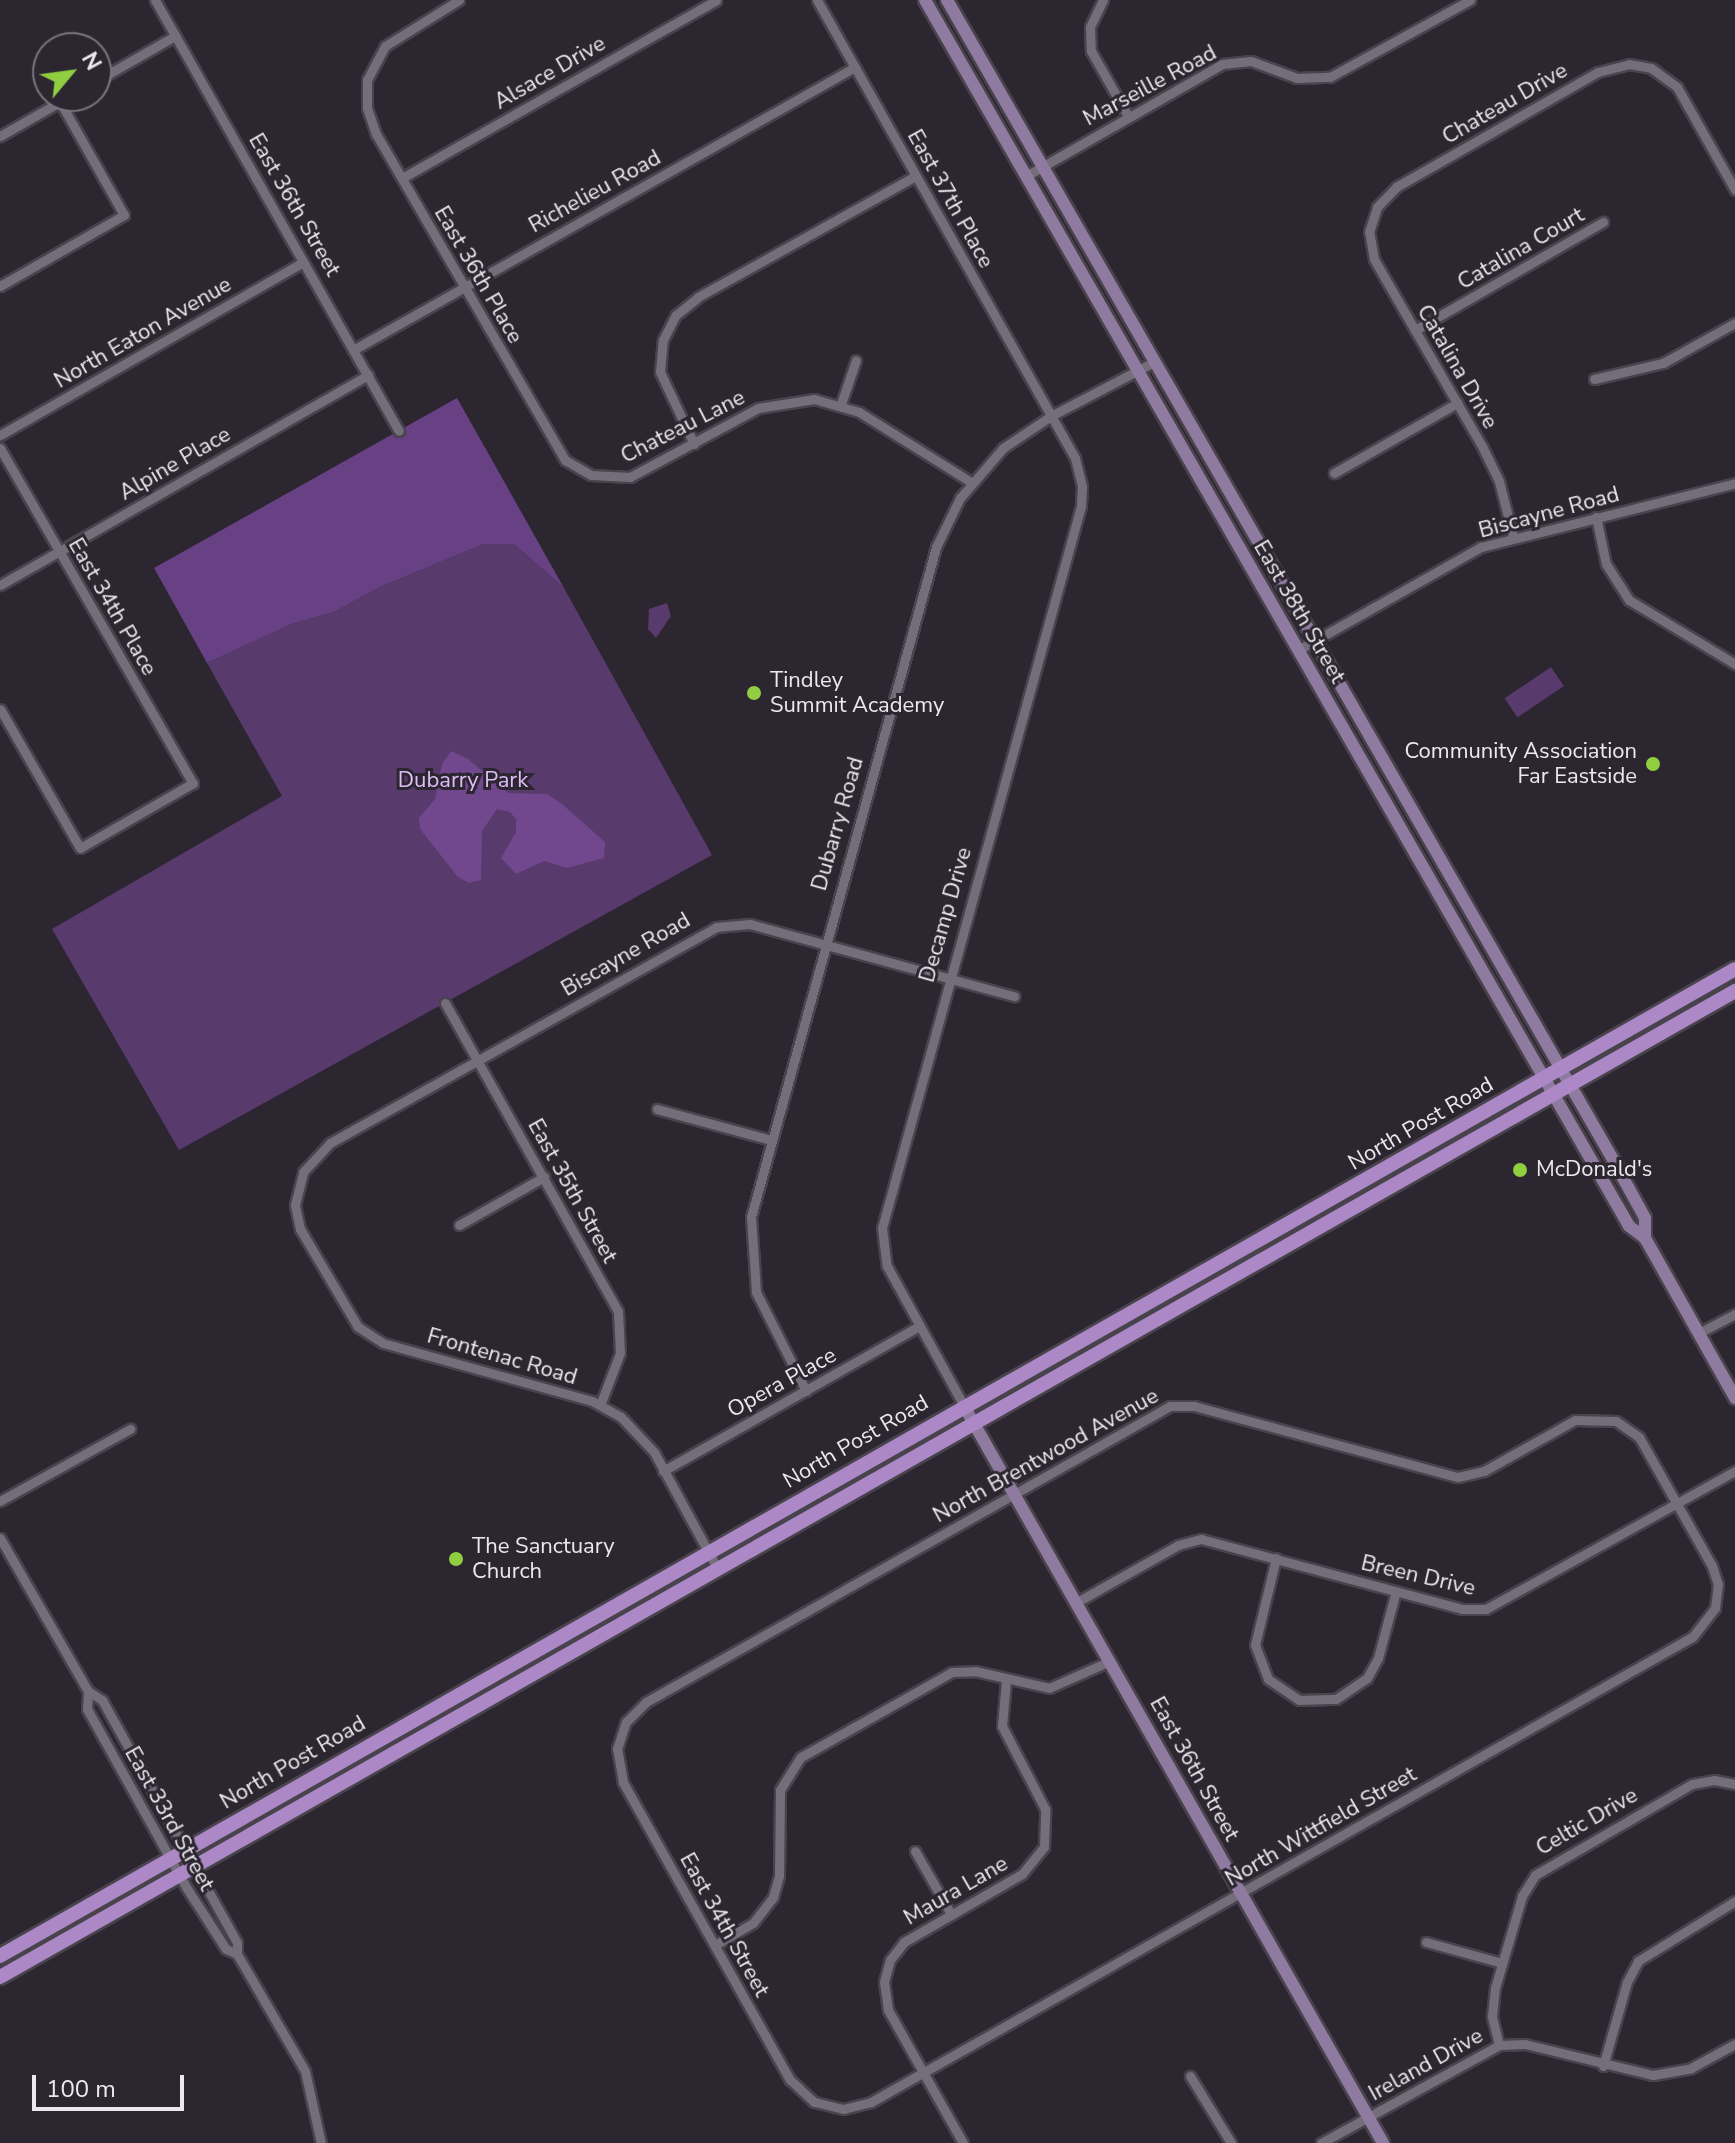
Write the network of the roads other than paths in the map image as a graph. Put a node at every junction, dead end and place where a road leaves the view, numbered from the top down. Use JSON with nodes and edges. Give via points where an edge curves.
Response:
{"nodes":[{"id":1,"x":155,"y":0,"type":"edge"},
{"id":2,"x":459,"y":0,"type":"edge"},
{"id":3,"x":716,"y":0,"type":"edge"},
{"id":4,"x":817,"y":0,"type":"edge"},
{"id":5,"x":925,"y":0,"type":"edge"},
{"id":6,"x":947,"y":0,"type":"edge"},
{"id":7,"x":1103,"y":0,"type":"edge"},
{"id":8,"x":1470,"y":0,"type":"edge"},
{"id":9,"x":175,"y":36,"type":"junction"},
{"id":10,"x":855,"y":67,"type":"junction"},
{"id":11,"x":112,"y":72,"type":"edge"},
{"id":12,"x":42,"y":112,"type":"edge"},
{"id":13,"x":66,"y":112,"type":"edge"},
{"id":14,"x":1128,"y":116,"type":"junction"},
{"id":15,"x":0,"y":136,"type":"edge"},
{"id":16,"x":1042,"y":167,"type":"junction"},
{"id":17,"x":915,"y":176,"type":"junction"},
{"id":18,"x":1026,"y":176,"type":"junction"},
{"id":19,"x":402,"y":178,"type":"junction"},
{"id":20,"x":1735,"y":190,"type":"edge"},
{"id":21,"x":1372,"y":218,"type":"joint"},
{"id":22,"x":1603,"y":222,"type":"dead end"},
{"id":23,"x":303,"y":262,"type":"junction"},
{"id":24,"x":0,"y":286,"type":"edge"},
{"id":25,"x":464,"y":287,"type":"junction"},
{"id":26,"x":1735,"y":323,"type":"edge"},
{"id":27,"x":1415,"y":330,"type":"junction"},
{"id":28,"x":353,"y":350,"type":"junction"},
{"id":29,"x":856,"y":360,"type":"dead end"},
{"id":30,"x":1154,"y":362,"type":"junction"},
{"id":31,"x":1137,"y":368,"type":"junction"},
{"id":32,"x":368,"y":375,"type":"junction"},
{"id":33,"x":1594,"y":379,"type":"dead end"},
{"id":34,"x":1457,"y":403,"type":"junction"},
{"id":35,"x":841,"y":404,"type":"junction"},
{"id":36,"x":1051,"y":416,"type":"junction"},
{"id":37,"x":399,"y":431,"type":"dead end"},
{"id":38,"x":0,"y":435,"type":"edge"},
{"id":39,"x":694,"y":444,"type":"junction"},
{"id":40,"x":0,"y":448,"type":"edge"},
{"id":41,"x":582,"y":472,"type":"joint"},
{"id":42,"x":1334,"y":473,"type":"dead end"},
{"id":43,"x":971,"y":482,"type":"junction"},
{"id":44,"x":1735,"y":483,"type":"edge"},
{"id":45,"x":1596,"y":517,"type":"junction"},
{"id":46,"x":1513,"y":536,"type":"junction"},
{"id":47,"x":59,"y":551,"type":"junction"},
{"id":48,"x":0,"y":585,"type":"edge"},
{"id":49,"x":1315,"y":641,"type":"junction"},
{"id":50,"x":1298,"y":650,"type":"junction"},
{"id":51,"x":1735,"y":664,"type":"edge"},
{"id":52,"x":0,"y":709,"type":"edge"},
{"id":53,"x":823,"y":944,"type":"junction"},
{"id":54,"x":1735,"y":969,"type":"edge"},
{"id":55,"x":949,"y":978,"type":"junction"},
{"id":56,"x":1735,"y":991,"type":"edge"},
{"id":57,"x":1014,"y":996,"type":"dead end"},
{"id":58,"x":445,"y":1003,"type":"dead end"},
{"id":59,"x":478,"y":1061,"type":"junction"},
{"id":60,"x":1560,"y":1069,"type":"junction"},
{"id":61,"x":1544,"y":1079,"type":"junction"},
{"id":62,"x":1570,"y":1085,"type":"junction"},
{"id":63,"x":1553,"y":1095,"type":"junction"},
{"id":64,"x":657,"y":1109,"type":"dead end"},
{"id":65,"x":771,"y":1140,"type":"junction"},
{"id":66,"x":544,"y":1177,"type":"junction"},
{"id":67,"x":299,"y":1181,"type":"joint"},
{"id":68,"x":459,"y":1225,"type":"dead end"},
{"id":69,"x":1645,"y":1238,"type":"junction"},
{"id":70,"x":1735,"y":1314,"type":"edge"},
{"id":71,"x":919,"y":1326,"type":"junction"},
{"id":72,"x":1699,"y":1333,"type":"junction"},
{"id":73,"x":806,"y":1391,"type":"junction"},
{"id":74,"x":1735,"y":1398,"type":"edge"},
{"id":75,"x":600,"y":1405,"type":"junction"},
{"id":76,"x":968,"y":1415,"type":"junction"},
{"id":77,"x":130,"y":1429,"type":"dead end"},
{"id":78,"x":663,"y":1471,"type":"junction"},
{"id":79,"x":1735,"y":1471,"type":"edge"},
{"id":80,"x":1014,"y":1493,"type":"junction"},
{"id":81,"x":0,"y":1501,"type":"edge"},
{"id":82,"x":1676,"y":1504,"type":"junction"},
{"id":83,"x":0,"y":1538,"type":"edge"},
{"id":84,"x":708,"y":1552,"type":"junction"},
{"id":85,"x":1276,"y":1558,"type":"junction"},
{"id":86,"x":717,"y":1568,"type":"junction"},
{"id":87,"x":1396,"y":1591,"type":"junction"},
{"id":88,"x":1077,"y":1602,"type":"junction"},
{"id":89,"x":1110,"y":1661,"type":"junction"},
{"id":90,"x":1006,"y":1680,"type":"junction"},
{"id":91,"x":88,"y":1691,"type":"junction"},
{"id":92,"x":619,"y":1740,"type":"joint"},
{"id":93,"x":1735,"y":1784,"type":"edge"},
{"id":94,"x":187,"y":1849,"type":"junction"},
{"id":95,"x":915,"y":1851,"type":"dead end"},
{"id":96,"x":171,"y":1857,"type":"junction"},
{"id":97,"x":195,"y":1866,"type":"junction"},
{"id":98,"x":180,"y":1875,"type":"junction"},
{"id":99,"x":1241,"y":1894,"type":"junction"},
{"id":100,"x":1735,"y":1901,"type":"edge"},
{"id":101,"x":951,"y":1914,"type":"junction"},
{"id":102,"x":1426,"y":1942,"type":"dead end"},
{"id":103,"x":715,"y":1945,"type":"junction"},
{"id":104,"x":237,"y":1954,"type":"junction"},
{"id":105,"x":0,"y":1956,"type":"edge"},
{"id":106,"x":1502,"y":1963,"type":"junction"},
{"id":107,"x":0,"y":1977,"type":"edge"},
{"id":108,"x":1735,"y":2044,"type":"edge"},
{"id":109,"x":1499,"y":2045,"type":"junction"},
{"id":110,"x":1603,"y":2066,"type":"junction"},
{"id":111,"x":924,"y":2073,"type":"junction"},
{"id":112,"x":1190,"y":2076,"type":"dead end"},
{"id":113,"x":831,"y":2108,"type":"joint"},
{"id":114,"x":1368,"y":2117,"type":"junction"},
{"id":115,"x":321,"y":2143,"type":"edge"},
{"id":116,"x":963,"y":2143,"type":"edge"},
{"id":117,"x":1231,"y":2143,"type":"edge"},
{"id":118,"x":1321,"y":2143,"type":"edge"},
{"id":119,"x":1383,"y":2143,"type":"edge"}],
"edges":[{"from":1,"to":9,"type":"street","name":"East 36th Street"},
{"from":2,"to":19,"type":"street","name":"East 36th Place","via":[[392,39],[374,62],[367,84],[372,126]]},
{"from":3,"to":19,"type":"street","name":"Alsace Drive"},
{"from":4,"to":10,"type":"street","name":"East 37th Place"},
{"from":5,"to":18,"type":"main road","name":"East 38th Street"},
{"from":6,"to":16,"type":"main road","name":"East 38th Street"},
{"from":7,"to":14,"type":"street","via":[[1090,27],[1091,51]]},
{"from":8,"to":14,"type":"street","name":"Marseille Road","via":[[1339,74],[1301,79],[1251,61],[1226,62]]},
{"from":9,"to":11,"type":"street"},
{"from":9,"to":23,"type":"street","name":"East 36th Street"},
{"from":10,"to":17,"type":"street","name":"East 37th Place"},
{"from":10,"to":25,"type":"street","name":"Richelieu Road"},
{"from":12,"to":15,"type":"street"},
{"from":13,"to":24,"type":"street","via":[[124,215]]},
{"from":14,"to":16,"type":"street","name":"Marseille Road"},
{"from":16,"to":18,"type":"street","name":"Marseille Road"},
{"from":16,"to":30,"type":"main road","name":"East 38th Street"},
{"from":17,"to":36,"type":"street","name":"East 37th Place"},
{"from":17,"to":39,"type":"street","via":[[698,297],[676,315],[663,340],[660,372]]},
{"from":18,"to":31,"type":"main road","name":"East 38th Street"},
{"from":19,"to":25,"type":"street","name":"East 36th Place"},
{"from":20,"to":21,"type":"street","name":"Chateau Drive","via":[[1671,80],[1642,65],[1602,70],[1396,187]]},
{"from":21,"to":27,"type":"street","name":"Catalina Drive","via":[[1374,259]]},
{"from":22,"to":27,"type":"street","name":"Catalina Court"},
{"from":23,"to":28,"type":"street","name":"East 36th Street"},
{"from":23,"to":38,"type":"street","name":"North Eaton Avenue"},
{"from":25,"to":28,"type":"street","name":"Richelieu Road"},
{"from":25,"to":41,"type":"street","name":"East 36th Place","via":[[557,450]]},
{"from":26,"to":33,"type":"street","via":[[1663,363]]},
{"from":27,"to":34,"type":"street","name":"Catalina Drive"},
{"from":28,"to":32,"type":"street","name":"East 36th Street"},
{"from":29,"to":35,"type":"street"},
{"from":30,"to":31,"type":"street","name":"Dubarry Road"},
{"from":30,"to":49,"type":"main road","name":"East 38th Street"},
{"from":31,"to":36,"type":"street","name":"Dubarry Road"},
{"from":31,"to":50,"type":"main road","name":"East 38th Street"},
{"from":32,"to":37,"type":"street","name":"East 36th Street"},
{"from":32,"to":47,"type":"street","name":"Alpine Place"},
{"from":34,"to":42,"type":"street"},
{"from":34,"to":46,"type":"street","name":"Catalina Drive","via":[[1499,481]]},
{"from":35,"to":39,"type":"street","name":"Chateau Lane","via":[[814,399],[776,402]]},
{"from":35,"to":43,"type":"street","name":"Chateau Lane"},
{"from":36,"to":43,"type":"street","name":"Dubarry Road","via":[[1014,439]]},
{"from":36,"to":55,"type":"street","name":"Decamp Drive","via":[[1077,463],[1081,506]]},
{"from":39,"to":41,"type":"street","name":"Chateau Lane","via":[[630,477]]},
{"from":40,"to":47,"type":"street","name":"East 34th Place"},
{"from":43,"to":53,"type":"street","name":"Dubarry Road","via":[[936,547]]},
{"from":44,"to":45,"type":"street","name":"Biscayne Road"},
{"from":45,"to":46,"type":"street","name":"Biscayne Road"},
{"from":45,"to":51,"type":"street","via":[[1606,564],[1629,600]]},
{"from":46,"to":49,"type":"street","name":"Biscayne Road","via":[[1459,558]]},
{"from":47,"to":48,"type":"street","name":"Alpine Place"},
{"from":47,"to":52,"type":"street","name":"East 34th Place","via":[[193,783],[80,848]]},
{"from":49,"to":50,"type":"street","name":"Biscayne Road"},
{"from":49,"to":60,"type":"main road","name":"East 38th Street"},
{"from":50,"to":61,"type":"main road","name":"East 38th Street"},
{"from":53,"to":55,"type":"street","name":"Biscayne Road"},
{"from":53,"to":59,"type":"street","name":"Biscayne Road","via":[[750,924],[716,927]]},
{"from":53,"to":65,"type":"street","name":"Dubarry Road"},
{"from":54,"to":60,"type":"main road","name":"North Post Road"},
{"from":55,"to":57,"type":"street","name":"Biscayne Road"},
{"from":55,"to":71,"type":"street","name":"Decamp Drive","via":[[881,1237],[887,1266]]},
{"from":56,"to":62,"type":"main road","name":"North Post Road"},
{"from":58,"to":59,"type":"street","name":"East 35th Street"},
{"from":59,"to":66,"type":"street","name":"East 35th Street"},
{"from":59,"to":67,"type":"street","name":"Biscayne Road","via":[[326,1146]]},
{"from":60,"to":61,"type":"main road","name":"North Post Road"},
{"from":60,"to":62,"type":"main road","name":"East 38th Street"},
{"from":61,"to":63,"type":"main road","name":"East 38th Street"},
{"from":61,"to":76,"type":"main road","name":"North Post Road"},
{"from":62,"to":63,"type":"main road","name":"North Post Road"},
{"from":62,"to":69,"type":"main road","name":"East 38th Street","via":[[1645,1218]]},
{"from":63,"to":69,"type":"main road","name":"East 38th Street","via":[[1629,1226]]},
{"from":63,"to":76,"type":"main road","name":"North Post Road"},
{"from":64,"to":65,"type":"street"},
{"from":65,"to":73,"type":"street","name":"Dubarry Road","via":[[751,1217],[750,1264],[767,1322]]},
{"from":66,"to":68,"type":"street"},
{"from":66,"to":75,"type":"street","name":"East 35th Street","via":[[619,1315],[620,1353]]},
{"from":67,"to":75,"type":"street","name":"Frontenac Road","via":[[295,1205],[300,1229],[347,1314],[363,1331],[383,1343]]},
{"from":69,"to":72,"type":"main road","name":"East 38th Street"},
{"from":70,"to":72,"type":"street"},
{"from":71,"to":73,"type":"street","name":"Opera Place"},
{"from":71,"to":76,"type":"street","name":"Decamp Drive"},
{"from":72,"to":74,"type":"main road","name":"East 38th Street"},
{"from":73,"to":78,"type":"street","name":"Opera Place"},
{"from":75,"to":78,"type":"street","name":"Frontenac Road","via":[[639,1432]]},
{"from":76,"to":80,"type":"main road","name":"East 36th Street"},
{"from":76,"to":84,"type":"main road","name":"North Post Road"},
{"from":76,"to":86,"type":"main road","name":"North Post Road"},
{"from":77,"to":81,"type":"street"},
{"from":78,"to":84,"type":"street","name":"Frontenac Road"},
{"from":79,"to":82,"type":"street","name":"Breen Drive"},
{"from":80,"to":82,"type":"street","name":"North Brentwood Avenue","via":[[1157,1411],[1180,1405],[1462,1477],[1575,1420],[1607,1418],[1639,1437]]},
{"from":80,"to":88,"type":"main road","name":"East 36th Street"},
{"from":80,"to":92,"type":"street","name":"North Brentwood Avenue","via":[[646,1702],[626,1722]]},
{"from":82,"to":87,"type":"street","name":"Breen Drive","via":[[1495,1607],[1462,1609]]},
{"from":82,"to":99,"type":"street","name":"North Wittfield Street","via":[[1717,1579],[1715,1608],[1700,1631]]},
{"from":83,"to":91,"type":"street","name":"East 33rd Street"},
{"from":84,"to":86,"type":"street","name":"Frontenac Road"},
{"from":84,"to":94,"type":"main road","name":"North Post Road"},
{"from":85,"to":87,"type":"street","name":"Breen Drive"},
{"from":85,"to":87,"type":"street","via":[[1255,1645],[1268,1679],[1299,1700],[1336,1699],[1367,1678],[1378,1658]]},
{"from":85,"to":88,"type":"street","name":"Breen Drive","via":[[1213,1541],[1189,1541]]},
{"from":86,"to":97,"type":"main road","name":"North Post Road"},
{"from":88,"to":89,"type":"main road","name":"East 36th Street"},
{"from":89,"to":90,"type":"street","via":[[1058,1687]]},
{"from":89,"to":99,"type":"main road","name":"East 36th Street"},
{"from":90,"to":101,"type":"street","name":"Maura Lane","via":[[1002,1726],[1045,1809],[1046,1839],[1026,1871]]},
{"from":90,"to":103,"type":"street","via":[[966,1670],[948,1674],[801,1757],[780,1790],[779,1876],[773,1897],[753,1923]]},
{"from":91,"to":94,"type":"street","name":"East 33rd Street","via":[[102,1700]]},
{"from":91,"to":96,"type":"street","name":"East 33rd Street","via":[[87,1709]]},
{"from":92,"to":103,"type":"street","name":"East 34th Street","via":[[623,1782]]},
{"from":93,"to":106,"type":"street","name":"Celtic Drive","via":[[1692,1784],[1542,1868],[1524,1891]]},
{"from":94,"to":96,"type":"main road","name":"North Post Road"},
{"from":94,"to":97,"type":"street","name":"East 33rd Street"},
{"from":95,"to":101,"type":"street"},
{"from":96,"to":98,"type":"street","name":"East 33rd Street"},
{"from":96,"to":105,"type":"main road","name":"North Post Road"},
{"from":97,"to":98,"type":"main road","name":"North Post Road"},
{"from":97,"to":104,"type":"street","name":"East 33rd Street","via":[[237,1943]]},
{"from":98,"to":104,"type":"street","name":"East 33rd Street","via":[[226,1949]]},
{"from":98,"to":107,"type":"main road","name":"North Post Road"},
{"from":99,"to":111,"type":"street","name":"North Wittfield Street"},
{"from":99,"to":114,"type":"main road","name":"East 36th Street"},
{"from":100,"to":110,"type":"street","via":[[1638,1961]]},
{"from":101,"to":111,"type":"street","name":"Maura Lane","via":[[908,1939],[892,1956],[884,1982],[885,2001]]},
{"from":102,"to":106,"type":"street"},
{"from":103,"to":113,"type":"street","name":"East 34th Street","via":[[790,2080],[806,2097]]},
{"from":104,"to":115,"type":"street","name":"East 33rd Street","via":[[305,2071]]},
{"from":106,"to":109,"type":"street","name":"Celtic Drive","via":[[1492,2006]]},
{"from":108,"to":110,"type":"street","name":"Ireland Drive","via":[[1668,2074]]},
{"from":109,"to":110,"type":"street","name":"Ireland Drive","via":[[1525,2044]]},
{"from":109,"to":114,"type":"street","name":"Ireland Drive"},
{"from":111,"to":113,"type":"street","name":"North Wittfield Street","via":[[864,2106]]},
{"from":111,"to":116,"type":"street"},
{"from":112,"to":117,"type":"street"},
{"from":114,"to":118,"type":"street","name":"Ireland Drive"},
{"from":114,"to":119,"type":"main road","name":"East 36th Street"}]}
